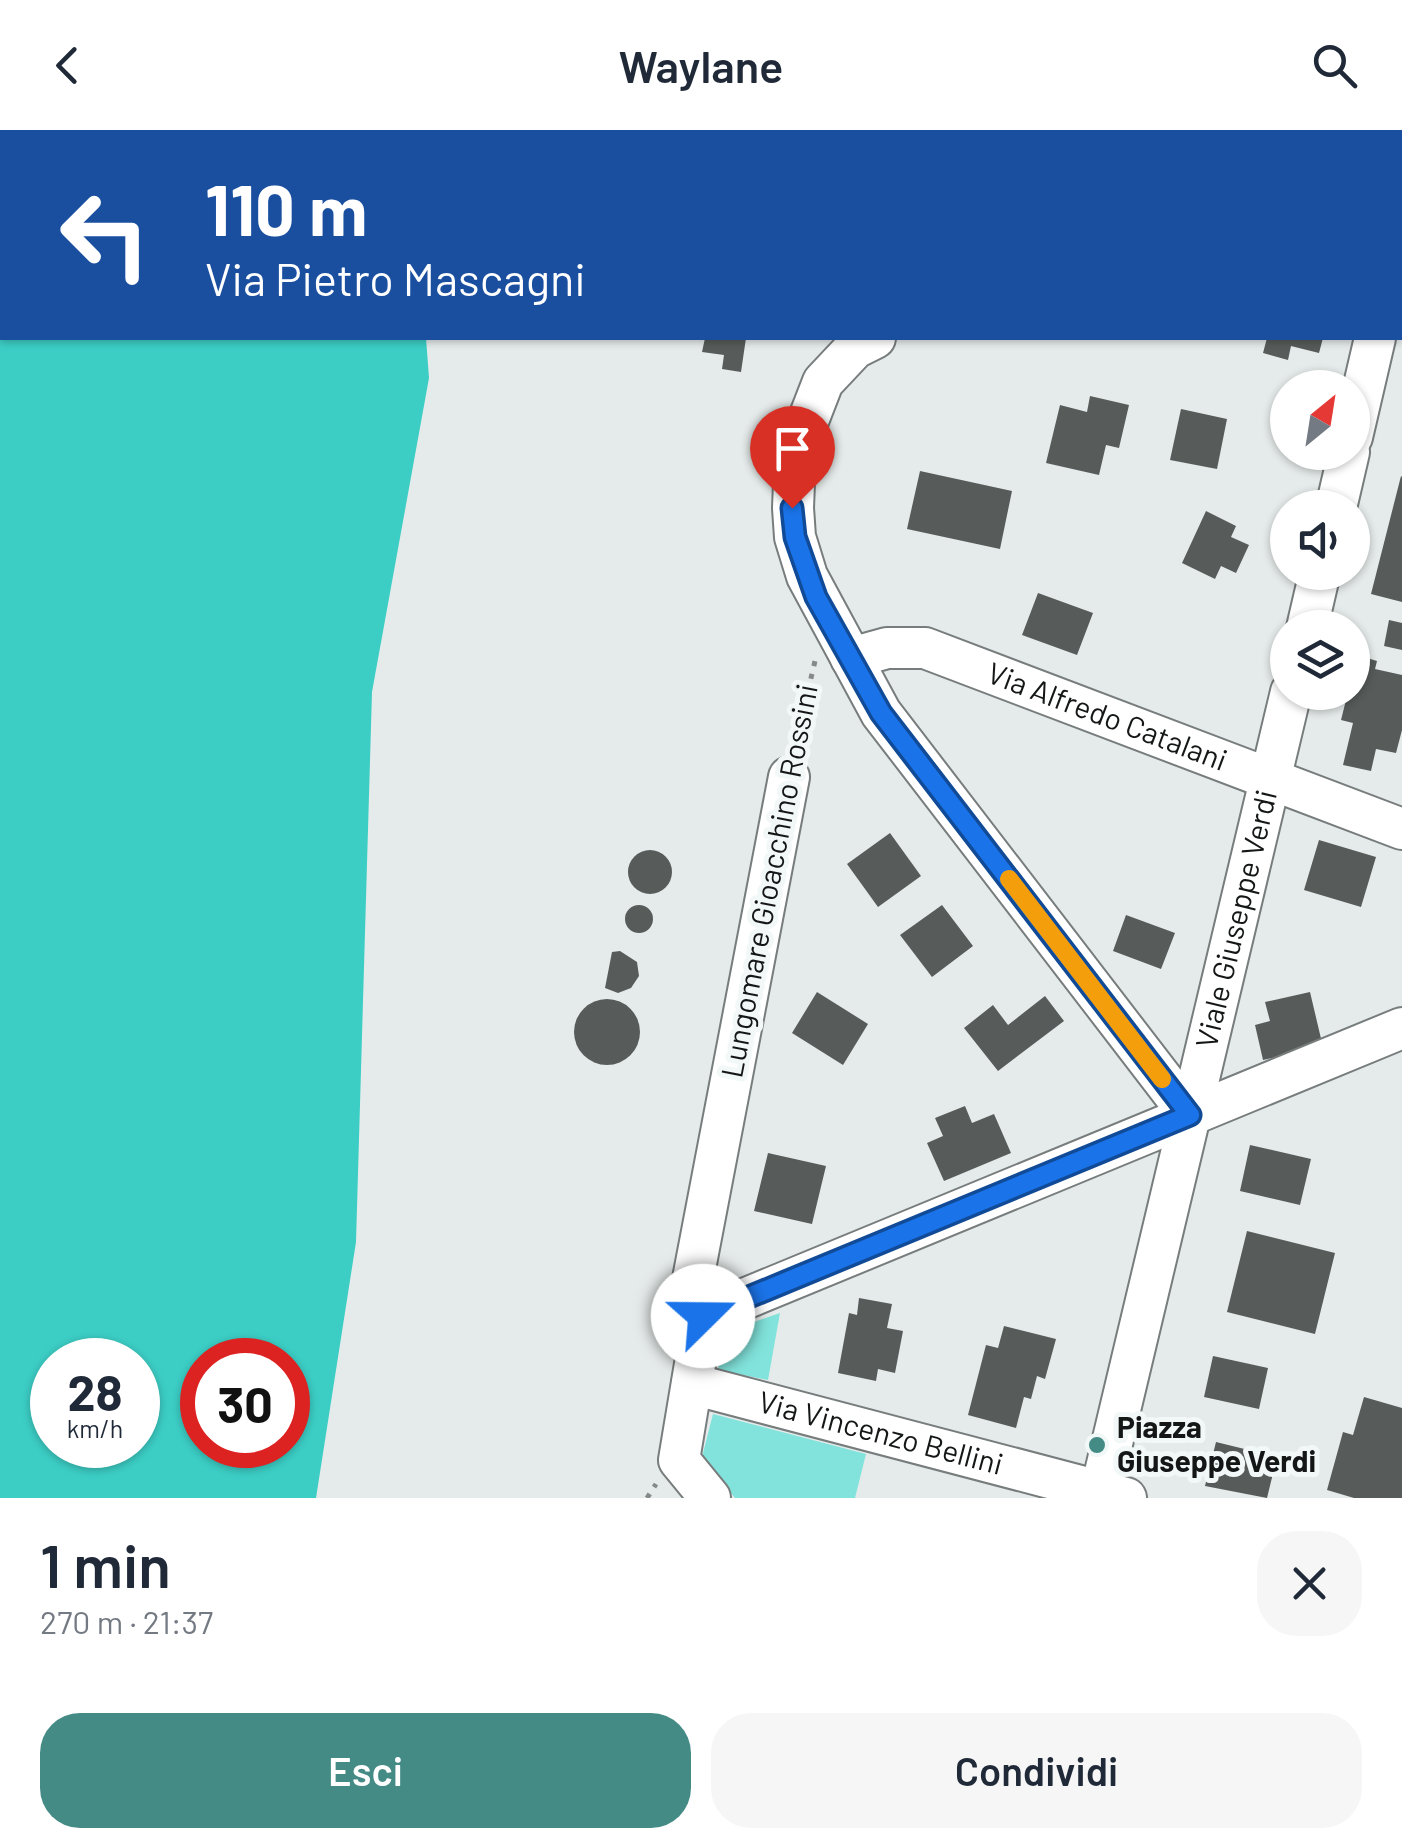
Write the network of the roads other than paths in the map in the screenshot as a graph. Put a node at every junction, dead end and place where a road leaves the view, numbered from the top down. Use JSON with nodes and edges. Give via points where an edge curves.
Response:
{"nodes":[{"id":1,"x":1375,"y":340,"type":"edge"},
{"id":2,"x":865,"y":343,"type":"edge"},
{"id":3,"x":1368,"y":370,"type":"edge"},
{"id":4,"x":851,"y":658,"type":"junction"},
{"id":5,"x":1288,"y":710,"type":"edge"},
{"id":6,"x":789,"y":777,"type":"road end"},
{"id":7,"x":1271,"y":779,"type":"junction"},
{"id":8,"x":1402,"y":829,"type":"edge"},
{"id":9,"x":1402,"y":1028,"type":"edge"},
{"id":10,"x":1190,"y":1115,"type":"junction"},
{"id":11,"x":703,"y":1316,"type":"junction"},
{"id":12,"x":692,"y":1384,"type":"junction"},
{"id":13,"x":1109,"y":1496,"type":"edge"},
{"id":14,"x":710,"y":1498,"type":"edge"}],
"edges":[{"from":1,"to":3,"type":"street"},
{"from":2,"to":4,"type":"street","via":[[822,382],[794,482],[795,537],[807,576]]},
{"from":4,"to":7,"type":"street","name":"Via Alfredo Catalani","via":[[886,648],[926,648]]},
{"from":4,"to":10,"type":"street","via":[[881,713]]},
{"from":5,"to":7,"type":"street","name":"Viale Giuseppe Verdi"},
{"from":6,"to":11,"type":"street","name":"Lungomare Gioacchino Rossini","via":[[692,1279]]},
{"from":7,"to":8,"type":"street","name":"Via Alfredo Catalani"},
{"from":7,"to":10,"type":"street","name":"Viale Giuseppe Verdi"},
{"from":9,"to":10,"type":"street"},
{"from":10,"to":11,"type":"street"},
{"from":10,"to":13,"type":"street","name":"Viale Giuseppe Verdi"},
{"from":11,"to":12,"type":"street","name":"Lungomare Gioacchino Rossini"},
{"from":12,"to":13,"type":"street","name":"Via Vincenzo Bellini"},
{"from":12,"to":14,"type":"street","name":"Lungomare Gioacchino Rossini","via":[[679,1460]]}]}
